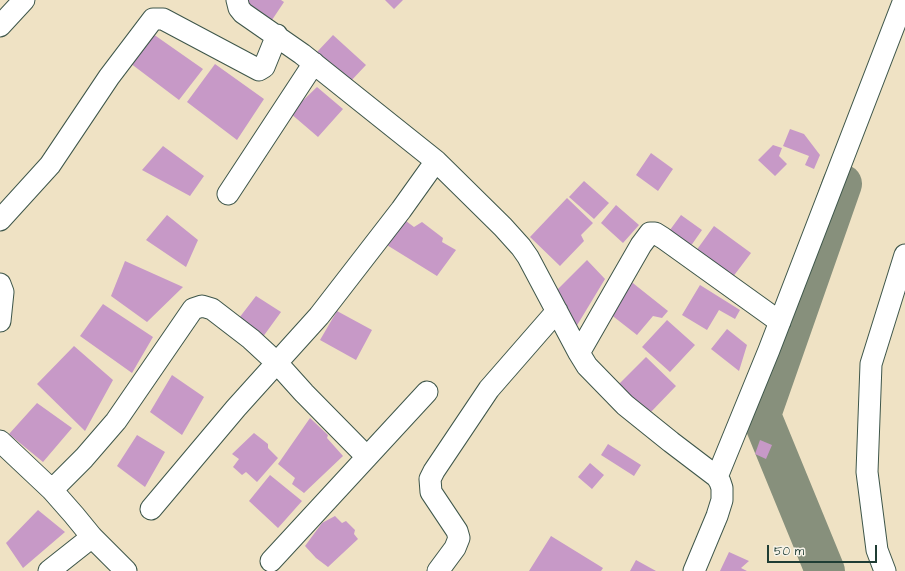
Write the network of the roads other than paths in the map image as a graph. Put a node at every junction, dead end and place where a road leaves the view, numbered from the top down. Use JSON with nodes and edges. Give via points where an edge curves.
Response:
{"nodes":[{"id":1,"x":24,"y":0,"type":"edge"},
{"id":2,"x":237,"y":0,"type":"edge"},
{"id":3,"x":904,"y":0,"type":"edge"},
{"id":4,"x":0,"y":26,"type":"edge"},
{"id":5,"x":277,"y":35,"type":"junction"},
{"id":6,"x":314,"y":63,"type":"junction"},
{"id":7,"x":436,"y":161,"type":"junction"},
{"id":8,"x":228,"y":194,"type":"dead end"},
{"id":9,"x":0,"y":220,"type":"edge"},
{"id":10,"x":905,"y":255,"type":"edge"},
{"id":11,"x":0,"y":284,"type":"edge"},
{"id":12,"x":557,"y":311,"type":"junction"},
{"id":13,"x":0,"y":321,"type":"edge"},
{"id":14,"x":780,"y":322,"type":"junction"},
{"id":15,"x":579,"y":352,"type":"junction"},
{"id":16,"x":277,"y":363,"type":"junction"},
{"id":17,"x":427,"y":392,"type":"dead end"},
{"id":18,"x":0,"y":441,"type":"edge"},
{"id":19,"x":367,"y":456,"type":"junction"},
{"id":20,"x":717,"y":477,"type":"junction"},
{"id":21,"x":52,"y":490,"type":"junction"},
{"id":22,"x":151,"y":508,"type":"dead end"},
{"id":23,"x":92,"y":537,"type":"junction"},
{"id":24,"x":271,"y":561,"type":"dead end"},
{"id":25,"x":48,"y":571,"type":"edge"},
{"id":26,"x":126,"y":571,"type":"edge"},
{"id":27,"x":438,"y":571,"type":"edge"},
{"id":28,"x":694,"y":571,"type":"edge"},
{"id":29,"x":885,"y":571,"type":"edge"}],
"edges":[{"from":1,"to":4,"type":"street"},
{"from":2,"to":5,"type":"street","via":[[243,13]]},
{"from":3,"to":14,"type":"street"},
{"from":5,"to":6,"type":"street"},
{"from":5,"to":9,"type":"street","via":[[264,67],[259,70],[163,19],[153,20],[109,77],[50,165]]},
{"from":6,"to":7,"type":"street"},
{"from":6,"to":8,"type":"street"},
{"from":7,"to":12,"type":"street","via":[[521,247]]},
{"from":7,"to":16,"type":"street","via":[[319,316]]},
{"from":10,"to":29,"type":"street","via":[[871,364],[867,472],[877,550]]},
{"from":11,"to":13,"type":"street","via":[[3,292]]},
{"from":12,"to":15,"type":"street"},
{"from":12,"to":27,"type":"street","via":[[489,389],[434,471],[430,480],[430,492],[457,531],[459,538]]},
{"from":14,"to":15,"type":"street","via":[[663,238],[650,233]]},
{"from":14,"to":20,"type":"street"},
{"from":15,"to":20,"type":"street","via":[[592,371],[625,404]]},
{"from":16,"to":19,"type":"street"},
{"from":16,"to":21,"type":"street","via":[[212,309],[202,306],[193,309],[116,421]]},
{"from":16,"to":22,"type":"street"},
{"from":17,"to":19,"type":"street"},
{"from":18,"to":21,"type":"street"},
{"from":19,"to":24,"type":"street"},
{"from":20,"to":28,"type":"street","via":[[722,488],[722,500]]},
{"from":21,"to":23,"type":"street"},
{"from":23,"to":25,"type":"street"},
{"from":23,"to":26,"type":"street"}]}
